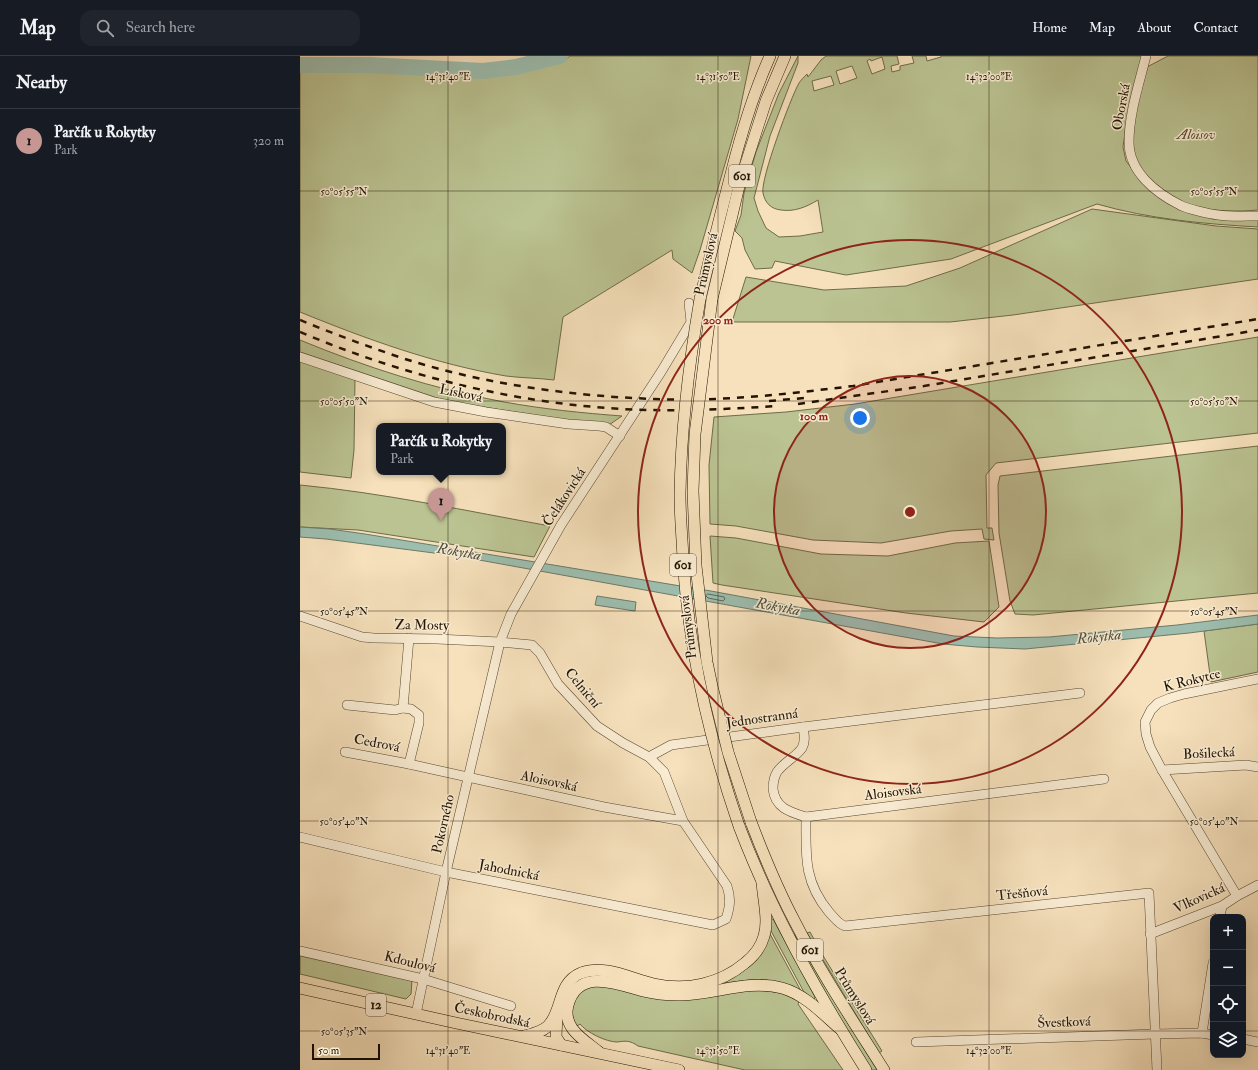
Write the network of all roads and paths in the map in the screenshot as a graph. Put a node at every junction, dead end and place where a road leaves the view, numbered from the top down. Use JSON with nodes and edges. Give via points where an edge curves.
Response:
{"nodes":[{"id":1,"x":770,"y":56,"type":"edge"},
{"id":2,"x":785,"y":56,"type":"edge"},
{"id":3,"x":1146,"y":56,"type":"edge"},
{"id":4,"x":1258,"y":216,"type":"edge"},
{"id":5,"x":689,"y":303,"type":"dead end"},
{"id":6,"x":300,"y":357,"type":"edge"},
{"id":7,"x":620,"y":436,"type":"junction"},
{"id":8,"x":300,"y":616,"type":"edge"},
{"id":9,"x":409,"y":638,"type":"junction"},
{"id":10,"x":500,"y":642,"type":"junction"},
{"id":11,"x":1258,"y":680,"type":"edge"},
{"id":12,"x":1080,"y":693,"type":"dead end"},
{"id":13,"x":347,"y":705,"type":"dead end"},
{"id":14,"x":403,"y":708,"type":"junction"},
{"id":15,"x":803,"y":727,"type":"junction"},
{"id":16,"x":345,"y":752,"type":"dead end"},
{"id":17,"x":649,"y":757,"type":"junction"},
{"id":18,"x":410,"y":764,"type":"junction"},
{"id":19,"x":1258,"y":767,"type":"edge"},
{"id":20,"x":1162,"y":770,"type":"junction"},
{"id":21,"x":468,"y":778,"type":"junction"},
{"id":22,"x":1104,"y":779,"type":"dead end"},
{"id":23,"x":806,"y":817,"type":"junction"},
{"id":24,"x":683,"y":821,"type":"junction"},
{"id":25,"x":300,"y":837,"type":"edge"},
{"id":26,"x":446,"y":872,"type":"junction"},
{"id":27,"x":762,"y":882,"type":"junction"},
{"id":28,"x":1258,"y":885,"type":"edge"},
{"id":29,"x":1237,"y":896,"type":"junction"},
{"id":30,"x":1222,"y":906,"type":"junction"},
{"id":31,"x":1221,"y":914,"type":"edge"},
{"id":32,"x":1150,"y":934,"type":"junction"},
{"id":33,"x":300,"y":951,"type":"edge"},
{"id":34,"x":423,"y":979,"type":"junction"},
{"id":35,"x":1210,"y":983,"type":"edge"},
{"id":36,"x":300,"y":988,"type":"edge"},
{"id":37,"x":511,"y":1006,"type":"dead end"},
{"id":38,"x":557,"y":1009,"type":"junction"},
{"id":39,"x":416,"y":1014,"type":"junction"},
{"id":40,"x":839,"y":1028,"type":"junction"},
{"id":41,"x":1202,"y":1033,"type":"junction"},
{"id":42,"x":1155,"y":1034,"type":"junction"},
{"id":43,"x":1210,"y":1034,"type":"edge"},
{"id":44,"x":522,"y":1037,"type":"junction"},
{"id":45,"x":1246,"y":1040,"type":"edge"},
{"id":46,"x":916,"y":1042,"type":"dead end"},
{"id":47,"x":1258,"y":1042,"type":"edge"},
{"id":48,"x":560,"y":1045,"type":"junction"},
{"id":49,"x":602,"y":1054,"type":"junction"},
{"id":50,"x":679,"y":1070,"type":"edge"},
{"id":51,"x":866,"y":1070,"type":"edge"},
{"id":52,"x":884,"y":1070,"type":"edge"},
{"id":53,"x":1157,"y":1070,"type":"edge"}],
"edges":[{"from":1,"to":27,"type":"main road","name":"Průmyslová","number":"601","bridge":true,"via":[[739,145],[700,299],[683,432],[680,495],[687,611],[700,688],[717,758],[739,826]]},
{"from":2,"to":52,"type":"main road","name":"Průmyslová","number":"601","bridge":true,"via":[[766,101],[742,178],[712,299],[695,434],[692,491],[696,566],[712,686],[728,752],[751,822],[778,888],[800,932]]},
{"from":3,"to":4,"type":"street","name":"Oborská","via":[[1130,124],[1129,144],[1132,159],[1141,176],[1181,206],[1218,215]]},
{"from":5,"to":7,"type":"street","name":"Čelákovická","via":[[691,322]]},
{"from":6,"to":7,"type":"street","name":"Lísková","via":[[434,402],[568,424],[606,427]]},
{"from":7,"to":10,"type":"street","name":"Čelákovická","via":[[543,556],[511,614]]},
{"from":8,"to":9,"type":"street","name":"Za Mosty","via":[[362,637]]},
{"from":9,"to":10,"type":"street","name":"Za Mosty"},
{"from":9,"to":14,"type":"street"},
{"from":10,"to":17,"type":"street","name":"Celniční","via":[[532,645],[540,653],[558,684],[597,726]]},
{"from":10,"to":21,"type":"street","name":"Pokorného"},
{"from":11,"to":20,"type":"street","name":"K Rokytce","via":[[1184,694],[1158,704],[1151,710],[1145,722],[1146,734],[1150,748]]},
{"from":12,"to":15,"type":"street","name":"Jednostranná"},
{"from":13,"to":14,"type":"street","via":[[395,710]]},
{"from":14,"to":18,"type":"street","name":"Cedrová","via":[[411,709],[419,715]]},
{"from":15,"to":17,"type":"street","name":"Jednostranná","via":[[671,745]]},
{"from":15,"to":23,"type":"street","name":"Aloisovská","via":[[802,748],[777,772],[773,784],[774,796],[780,806]]},
{"from":16,"to":18,"type":"street","name":"Cedrová"},
{"from":17,"to":24,"type":"street","via":[[664,772]]},
{"from":18,"to":21,"type":"street","name":"Aloisovská"},
{"from":19,"to":20,"type":"street","name":"Bošilecká","via":[[1246,765]]},
{"from":20,"to":29,"type":"street","name":"K Rokytce"},
{"from":21,"to":24,"type":"street","name":"Aloisovská"},
{"from":21,"to":26,"type":"street","name":"Pokorného"},
{"from":22,"to":23,"type":"street","name":"Aloisovská"},
{"from":23,"to":32,"type":"street","name":"Třešňová","via":[[806,860],[811,881],[821,903],[841,925],[1149,893]]},
{"from":24,"to":26,"type":"street","name":"Jahodnická","via":[[727,886],[730,896],[730,908],[726,919],[713,925]]},
{"from":25,"to":26,"type":"street","name":"Jahodnická"},
{"from":26,"to":34,"type":"street","name":"Pokorného"},
{"from":27,"to":38,"type":"main road","via":[[766,925],[764,936],[753,956],[730,974],[707,983],[679,986],[654,984],[611,971],[589,971],[575,976],[567,984]]},
{"from":27,"to":40,"type":"main road","name":"Průmyslová","number":"601","via":[[788,937]]},
{"from":28,"to":29,"type":"street","name":"Vlkovická"},
{"from":29,"to":30,"type":"street","name":"Vlkovická"},
{"from":30,"to":31,"type":"street"},
{"from":30,"to":32,"type":"street","name":"Vlkovická"},
{"from":32,"to":42,"type":"street","name":"Třešňová"},
{"from":33,"to":34,"type":"street","name":"Kdoulová"},
{"from":34,"to":37,"type":"street","name":"Kdoulová"},
{"from":34,"to":39,"type":"street","name":"Pokorného"},
{"from":35,"to":41,"type":"street"},
{"from":36,"to":39,"type":"main road","name":"Českobrodská","number":"12"},
{"from":38,"to":44,"type":"main road","via":[[548,1026]]},
{"from":38,"to":48,"type":"main road","via":[[556,1037]]},
{"from":39,"to":44,"type":"main road","name":"Českobrodská","number":"12"},
{"from":40,"to":49,"type":"main road","via":[[803,998],[772,986],[746,986],[671,995],[596,981],[582,985],[573,994],[568,1004],[567,1017],[573,1030]]},
{"from":40,"to":51,"type":"main road","name":"Průmyslová","number":"601"},
{"from":41,"to":42,"type":"street","name":"Švestková"},
{"from":41,"to":43,"type":"street","name":"Švestková"},
{"from":42,"to":46,"type":"street","name":"Švestková"},
{"from":42,"to":53,"type":"street","name":"Třešňová"},
{"from":44,"to":48,"type":"main road","name":"Českobrodská","number":"12"},
{"from":45,"to":47,"type":"street"},
{"from":48,"to":49,"type":"main road","name":"Českobrodská","number":"12"},
{"from":49,"to":50,"type":"main road","name":"Českobrodská","number":"12"}]}
